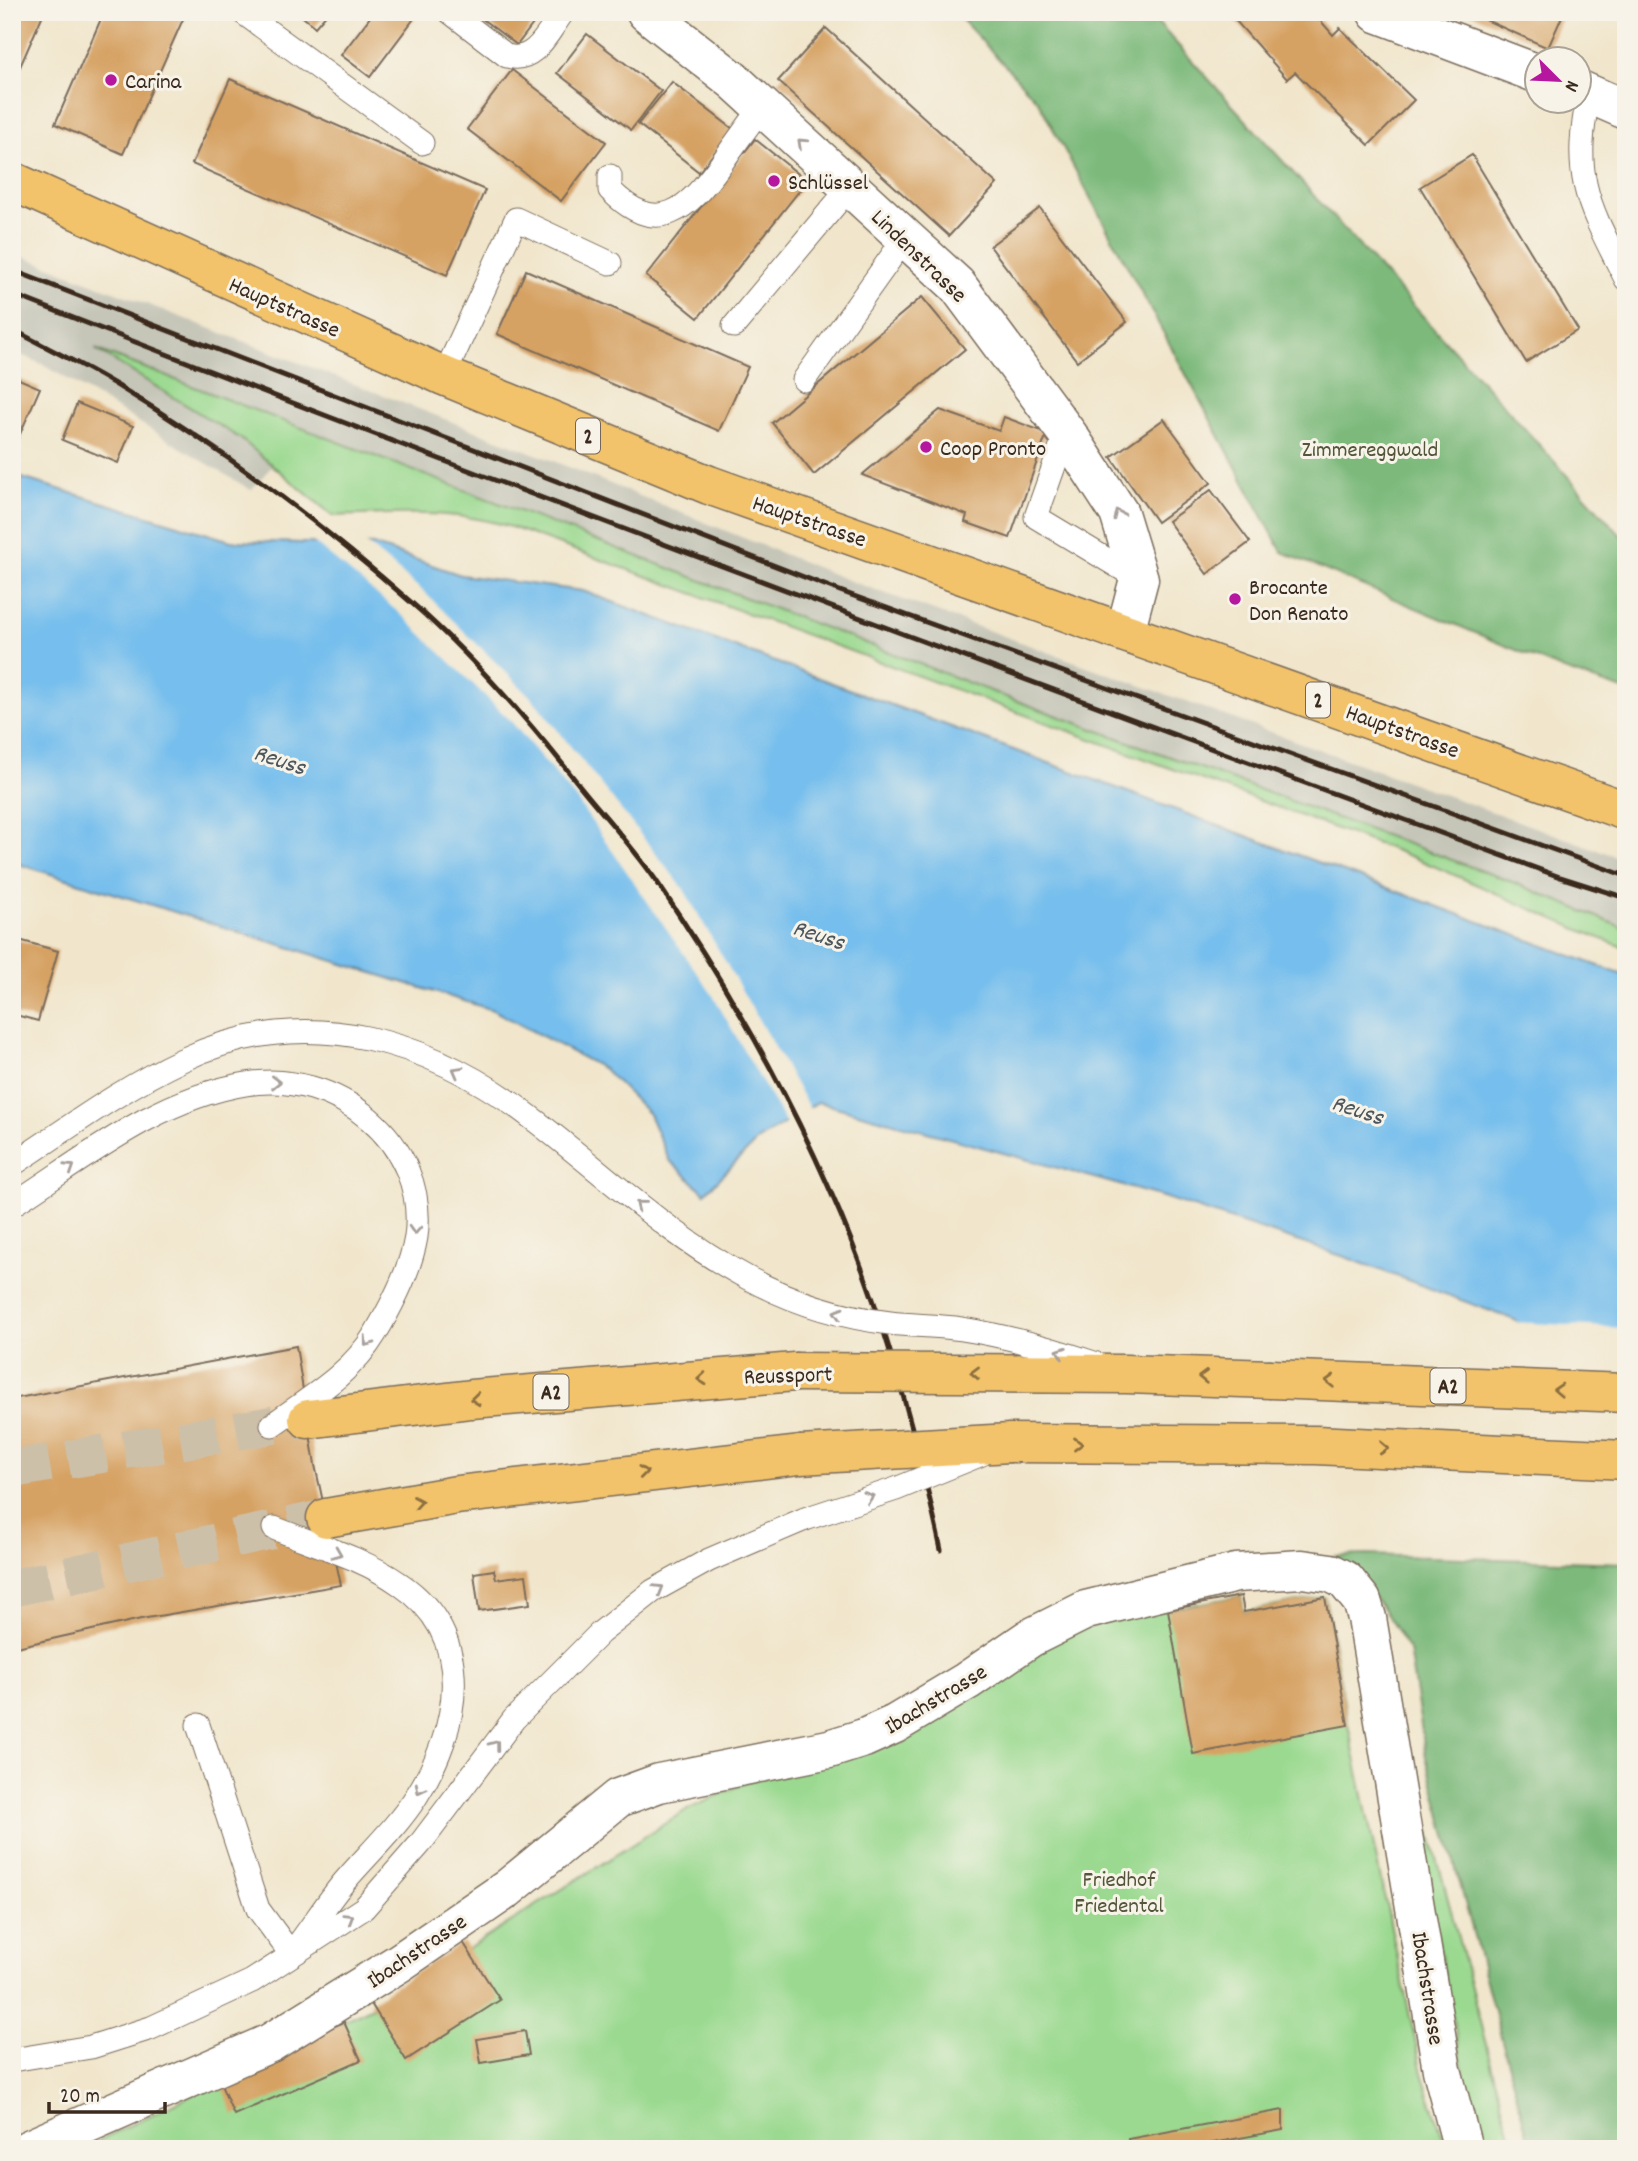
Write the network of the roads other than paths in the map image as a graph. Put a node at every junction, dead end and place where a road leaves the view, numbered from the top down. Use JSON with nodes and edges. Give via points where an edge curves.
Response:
{"nodes":[{"id":1,"x":242,"y":12,"type":"edge"},
{"id":2,"x":450,"y":12,"type":"edge"},
{"id":3,"x":563,"y":12,"type":"edge"},
{"id":4,"x":646,"y":12,"type":"edge"},
{"id":5,"x":1377,"y":13,"type":"edge"},
{"id":6,"x":1522,"y":68,"type":"edge"},
{"id":7,"x":1592,"y":95,"type":"edge"},
{"id":8,"x":762,"y":107,"type":"junction"},
{"id":9,"x":1626,"y":110,"type":"edge"},
{"id":10,"x":1582,"y":116,"type":"edge"},
{"id":11,"x":422,"y":143,"type":"dead end"},
{"id":12,"x":610,"y":176,"type":"dead end"},
{"id":13,"x":12,"y":181,"type":"edge"},
{"id":14,"x":850,"y":187,"type":"junction"},
{"id":15,"x":905,"y":239,"type":"junction"},
{"id":16,"x":610,"y":263,"type":"dead end"},
{"id":17,"x":1626,"y":279,"type":"edge"},
{"id":18,"x":734,"y":326,"type":"dead end"},
{"id":19,"x":444,"y":376,"type":"junction"},
{"id":20,"x":804,"y":380,"type":"dead end"},
{"id":21,"x":1069,"y":436,"type":"junction"},
{"id":22,"x":1139,"y":579,"type":"junction"},
{"id":23,"x":1125,"y":632,"type":"junction"},
{"id":24,"x":1626,"y":811,"type":"edge"},
{"id":25,"x":12,"y":1166,"type":"edge"},
{"id":26,"x":12,"y":1205,"type":"edge"},
{"id":27,"x":1126,"y":1374,"type":"junction"},
{"id":28,"x":1626,"y":1393,"type":"edge"},
{"id":29,"x":290,"y":1422,"type":"joint"},
{"id":30,"x":1010,"y":1443,"type":"junction"},
{"id":31,"x":1626,"y":1460,"type":"edge"},
{"id":32,"x":326,"y":1518,"type":"tunnel mouth"},
{"id":33,"x":274,"y":1528,"type":"dead end"},
{"id":34,"x":198,"y":1726,"type":"dead end"},
{"id":35,"x":291,"y":1954,"type":"junction"},
{"id":36,"x":12,"y":2060,"type":"edge"},
{"id":37,"x":29,"y":2149,"type":"edge"},
{"id":38,"x":1462,"y":2149,"type":"edge"}],
"edges":[{"from":1,"to":11,"type":"lane"},
{"from":2,"to":3,"type":"lane","via":[[507,56],[516,58],[533,52]]},
{"from":4,"to":8,"type":"street","name":"Lindenstrasse"},
{"from":5,"to":6,"type":"street"},
{"from":7,"to":9,"type":"street"},
{"from":8,"to":12,"type":"lane","via":[[698,195],[676,212],[652,217],[624,205],[610,190]]},
{"from":14,"to":8,"type":"street","name":"Lindenstrasse","one_way":true},
{"from":10,"to":17,"type":"lane","via":[[1580,168],[1591,209]]},
{"from":13,"to":19,"type":"main road","name":"Hauptstrasse","number":"2"},
{"from":14,"to":15,"type":"street","name":"Lindenstrasse"},
{"from":14,"to":18,"type":"lane"},
{"from":15,"to":20,"type":"lane"},
{"from":15,"to":21,"type":"street","name":"Lindenstrasse","via":[[957,285]]},
{"from":16,"to":19,"type":"lane","via":[[516,219]]},
{"from":19,"to":23,"type":"main road","name":"Hauptstrasse","number":"2","via":[[709,485]]},
{"from":22,"to":21,"type":"street","name":"Lindenstrasse","one_way":true,"via":[[1119,513]]},
{"from":21,"to":22,"type":"lane","via":[[1036,517]]},
{"from":22,"to":23,"type":"street"},
{"from":23,"to":24,"type":"main road","name":"Hauptstrasse","number":"2"},
{"from":27,"to":25,"type":"lane","one_way":true,"bridge":true,"via":[[1008,1338],[850,1316],[771,1290],[672,1232],[497,1094],[450,1066],[367,1037],[326,1030],[237,1039],[182,1060]]},
{"from":26,"to":29,"type":"lane","one_way":true,"via":[[145,1119],[247,1083],[288,1082],[317,1088],[347,1101],[373,1121],[392,1142],[406,1170],[415,1203],[416,1237],[374,1335]]},
{"from":28,"to":27,"type":"main road","name":"Reussport","number":"A2","one_way":true,"bridge":true},
{"from":27,"to":29,"type":"main road","name":"Reussport","number":"A2","one_way":true,"bridge":true,"via":[[794,1371],[471,1399]]},
{"from":30,"to":31,"type":"main road","one_way":true,"via":[[1316,1446]]},
{"from":32,"to":30,"type":"main road","one_way":true,"bridge":true,"via":[[457,1494],[800,1455]]},
{"from":35,"to":30,"type":"lane","one_way":true,"bridge":true,"via":[[364,1908],[420,1844],[514,1719],[600,1633],[653,1591],[709,1560],[804,1519],[896,1489]]},
{"from":33,"to":35,"type":"lane","one_way":true,"via":[[365,1565],[417,1598],[452,1650],[454,1683],[441,1747],[417,1796]]},
{"from":34,"to":35,"type":"lane","via":[[258,1909]]},
{"from":35,"to":36,"type":"lane","via":[[252,1981],[151,2028],[91,2048]]},
{"from":37,"to":38,"type":"street","name":"Ibachstrasse","via":[[270,2043],[399,1964],[507,1889],[618,1798],[659,1783],[864,1738],[929,1705],[1030,1638],[1086,1610],[1236,1573],[1302,1569],[1345,1580],[1362,1601],[1367,1618],[1442,2070]]}]}
